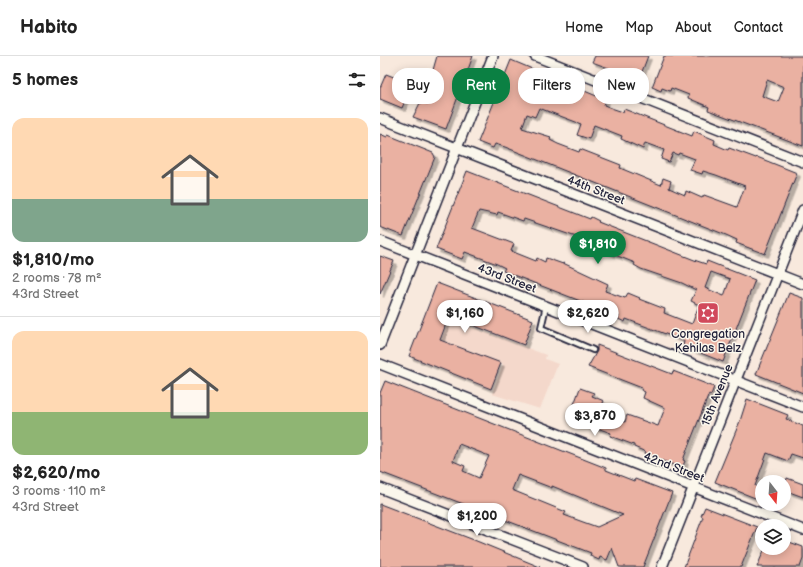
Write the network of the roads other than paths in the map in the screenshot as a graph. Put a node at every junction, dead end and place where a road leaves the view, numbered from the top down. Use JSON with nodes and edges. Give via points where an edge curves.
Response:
{"nodes":[{"id":1,"x":494,"y":56,"type":"edge"},
{"id":2,"x":535,"y":56,"type":"edge"},
{"id":3,"x":380,"y":118,"type":"edge"},
{"id":4,"x":457,"y":148,"type":"junction"},
{"id":5,"x":803,"y":162,"type":"edge"},
{"id":6,"x":803,"y":210,"type":"edge"},
{"id":7,"x":380,"y":241,"type":"edge"},
{"id":8,"x":415,"y":255,"type":"junction"},
{"id":9,"x":778,"y":274,"type":"junction"},
{"id":10,"x":803,"y":284,"type":"edge"},
{"id":11,"x":546,"y":306,"type":"junction"},
{"id":12,"x":380,"y":345,"type":"edge"},
{"id":13,"x":593,"y":350,"type":"dead end"},
{"id":14,"x":380,"y":364,"type":"edge"},
{"id":15,"x":736,"y":380,"type":"junction"},
{"id":16,"x":803,"y":407,"type":"edge"},
{"id":17,"x":693,"y":487,"type":"junction"},
{"id":18,"x":380,"y":488,"type":"edge"},
{"id":19,"x":803,"y":530,"type":"edge"},
{"id":20,"x":582,"y":567,"type":"edge"},
{"id":21,"x":662,"y":567,"type":"edge"}],
"edges":[{"from":1,"to":4,"type":"street"},
{"from":2,"to":5,"type":"street"},
{"from":3,"to":4,"type":"street","name":"44th Street"},
{"from":4,"to":8,"type":"street"},
{"from":4,"to":9,"type":"street","name":"44th Street"},
{"from":6,"to":9,"type":"street","name":"15th Avenue"},
{"from":7,"to":8,"type":"street","name":"43rd Street"},
{"from":8,"to":11,"type":"street","name":"43rd Street"},
{"from":8,"to":12,"type":"street"},
{"from":9,"to":10,"type":"street","name":"44th Street"},
{"from":9,"to":15,"type":"street","name":"15th Avenue"},
{"from":11,"to":13,"type":"lane","via":[[541,328]]},
{"from":11,"to":15,"type":"street","name":"43rd Street"},
{"from":14,"to":17,"type":"street","name":"42nd Street"},
{"from":15,"to":16,"type":"street","name":"43rd Street"},
{"from":15,"to":17,"type":"street","name":"15th Avenue"},
{"from":17,"to":19,"type":"street","name":"42nd Street"},
{"from":17,"to":21,"type":"street","name":"15th Avenue"},
{"from":18,"to":20,"type":"street"}]}
